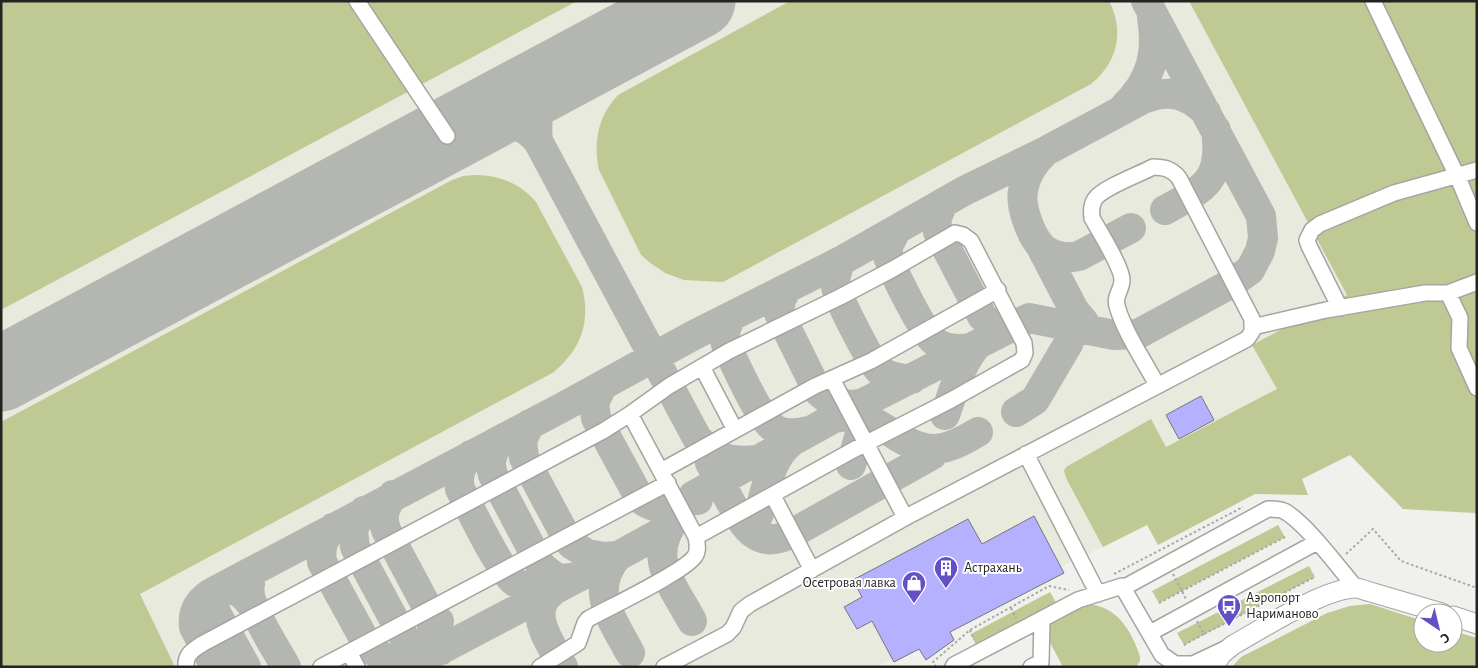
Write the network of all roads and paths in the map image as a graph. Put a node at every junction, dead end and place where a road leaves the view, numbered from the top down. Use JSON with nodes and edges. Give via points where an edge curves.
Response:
{"nodes":[{"id":1,"x":357,"y":1,"type":"edge"},
{"id":2,"x":1373,"y":1,"type":"edge"},
{"id":3,"x":447,"y":136,"type":"dead end"},
{"id":4,"x":1477,"y":170,"type":"edge"},
{"id":5,"x":1457,"y":176,"type":"junction"},
{"id":6,"x":1477,"y":223,"type":"edge"},
{"id":7,"x":1477,"y":282,"type":"edge"},
{"id":8,"x":998,"y":290,"type":"junction"},
{"id":9,"x":1448,"y":293,"type":"junction"},
{"id":10,"x":1340,"y":308,"type":"junction"},
{"id":11,"x":1253,"y":327,"type":"junction"},
{"id":12,"x":702,"y":367,"type":"junction"},
{"id":13,"x":832,"y":379,"type":"junction"},
{"id":14,"x":1157,"y":385,"type":"junction"},
{"id":15,"x":1477,"y":388,"type":"edge"},
{"id":16,"x":630,"y":414,"type":"junction"},
{"id":17,"x":734,"y":430,"type":"junction"},
{"id":18,"x":865,"y":444,"type":"junction"},
{"id":19,"x":1026,"y":454,"type":"junction"},
{"id":20,"x":665,"y":477,"type":"junction"},
{"id":21,"x":773,"y":496,"type":"junction"},
{"id":22,"x":1248,"y":504,"type":"dead end"},
{"id":23,"x":905,"y":517,"type":"junction"},
{"id":24,"x":696,"y":537,"type":"junction"},
{"id":25,"x":1285,"y":537,"type":"dead end"},
{"id":26,"x":1317,"y":542,"type":"junction"},
{"id":27,"x":1346,"y":554,"type":"dead end"},
{"id":28,"x":812,"y":570,"type":"junction"},
{"id":29,"x":1123,"y":588,"type":"junction"},
{"id":30,"x":1356,"y":588,"type":"junction"},
{"id":31,"x":1477,"y":588,"type":"edge"},
{"id":32,"x":1073,"y":590,"type":"dead end"},
{"id":33,"x":1096,"y":590,"type":"junction"},
{"id":34,"x":1159,"y":603,"type":"dead end"},
{"id":35,"x":1413,"y":605,"type":"edge"},
{"id":36,"x":1042,"y":619,"type":"junction"},
{"id":37,"x":1463,"y":619,"type":"edge"},
{"id":38,"x":1477,"y":624,"type":"edge"},
{"id":39,"x":1150,"y":633,"type":"junction"},
{"id":40,"x":1204,"y":634,"type":"dead end"},
{"id":41,"x":949,"y":643,"type":"dead end"},
{"id":42,"x":1184,"y":645,"type":"dead end"},
{"id":43,"x":1233,"y":645,"type":"junction"},
{"id":44,"x":951,"y":646,"type":"junction"},
{"id":45,"x":349,"y":652,"type":"junction"},
{"id":46,"x":934,"y":655,"type":"dead end"},
{"id":47,"x":936,"y":659,"type":"junction"},
{"id":48,"x":186,"y":667,"type":"edge"},
{"id":49,"x":321,"y":667,"type":"edge"},
{"id":50,"x":357,"y":667,"type":"edge"},
{"id":51,"x":540,"y":667,"type":"edge"},
{"id":52,"x":664,"y":667,"type":"edge"},
{"id":53,"x":936,"y":667,"type":"edge"},
{"id":54,"x":954,"y":667,"type":"edge"},
{"id":55,"x":1031,"y":667,"type":"edge"},
{"id":56,"x":1213,"y":667,"type":"edge"}],
"edges":[{"from":1,"to":3,"type":"street"},
{"from":2,"to":5,"type":"street"},
{"from":4,"to":5,"type":"street"},
{"from":5,"to":6,"type":"street"},
{"from":5,"to":10,"type":"street","via":[[1394,193],[1312,230],[1308,235],[1309,246]]},
{"from":7,"to":9,"type":"street"},
{"from":8,"to":12,"type":"street","via":[[971,241],[955,233],[893,269]]},
{"from":8,"to":13,"type":"street","via":[[871,361]]},
{"from":8,"to":18,"type":"street","via":[[1024,343],[1022,360]]},
{"from":9,"to":10,"type":"street","via":[[1425,293]]},
{"from":9,"to":15,"type":"street","via":[[1460,318],[1459,348]]},
{"from":10,"to":11,"type":"street"},
{"from":11,"to":14,"type":"street","via":[[1247,339]]},
{"from":11,"to":14,"type":"street","via":[[1252,319],[1174,173],[1166,168],[1153,167],[1103,192],[1093,201],[1091,213],[1121,274],[1122,285],[1116,304]]},
{"from":12,"to":16,"type":"street"},
{"from":12,"to":17,"type":"street"},
{"from":13,"to":17,"type":"street"},
{"from":13,"to":18,"type":"street"},
{"from":14,"to":19,"type":"street"},
{"from":16,"to":20,"type":"street"},
{"from":16,"to":48,"type":"street","via":[[202,644],[188,654]]},
{"from":17,"to":20,"type":"street"},
{"from":18,"to":21,"type":"street"},
{"from":18,"to":23,"type":"street"},
{"from":19,"to":23,"type":"street"},
{"from":19,"to":33,"type":"street"},
{"from":20,"to":24,"type":"street"},
{"from":20,"to":45,"type":"street"},
{"from":21,"to":24,"type":"street"},
{"from":21,"to":28,"type":"street"},
{"from":22,"to":33,"type":"path"},
{"from":23,"to":28,"type":"street"},
{"from":24,"to":51,"type":"street","via":[[697,551],[690,562],[588,619],[578,643]]},
{"from":25,"to":34,"type":"path"},
{"from":26,"to":29,"type":"street","via":[[1291,515],[1268,509]]},
{"from":26,"to":30,"type":"street"},
{"from":26,"to":39,"type":"street"},
{"from":27,"to":31,"type":"path","via":[[1373,529],[1401,561]]},
{"from":28,"to":52,"type":"street","via":[[741,611],[727,634]]},
{"from":29,"to":33,"type":"street"},
{"from":29,"to":39,"type":"street"},
{"from":30,"to":35,"type":"main road"},
{"from":30,"to":43,"type":"main road","via":[[1324,596]]},
{"from":32,"to":44,"type":"path","via":[[1049,586],[970,630]]},
{"from":33,"to":36,"type":"street"},
{"from":36,"to":54,"type":"street"},
{"from":36,"to":55,"type":"street","via":[[1041,662]]},
{"from":37,"to":38,"type":"main road"},
{"from":39,"to":43,"type":"street","via":[[1162,655],[1175,664],[1193,664]]},
{"from":40,"to":42,"type":"path"},
{"from":41,"to":44,"type":"path"},
{"from":43,"to":56,"type":"main road"},
{"from":44,"to":47,"type":"path"},
{"from":45,"to":49,"type":"street"},
{"from":45,"to":50,"type":"street"},
{"from":46,"to":47,"type":"path"},
{"from":47,"to":53,"type":"path","via":[[933,662]]}]}
